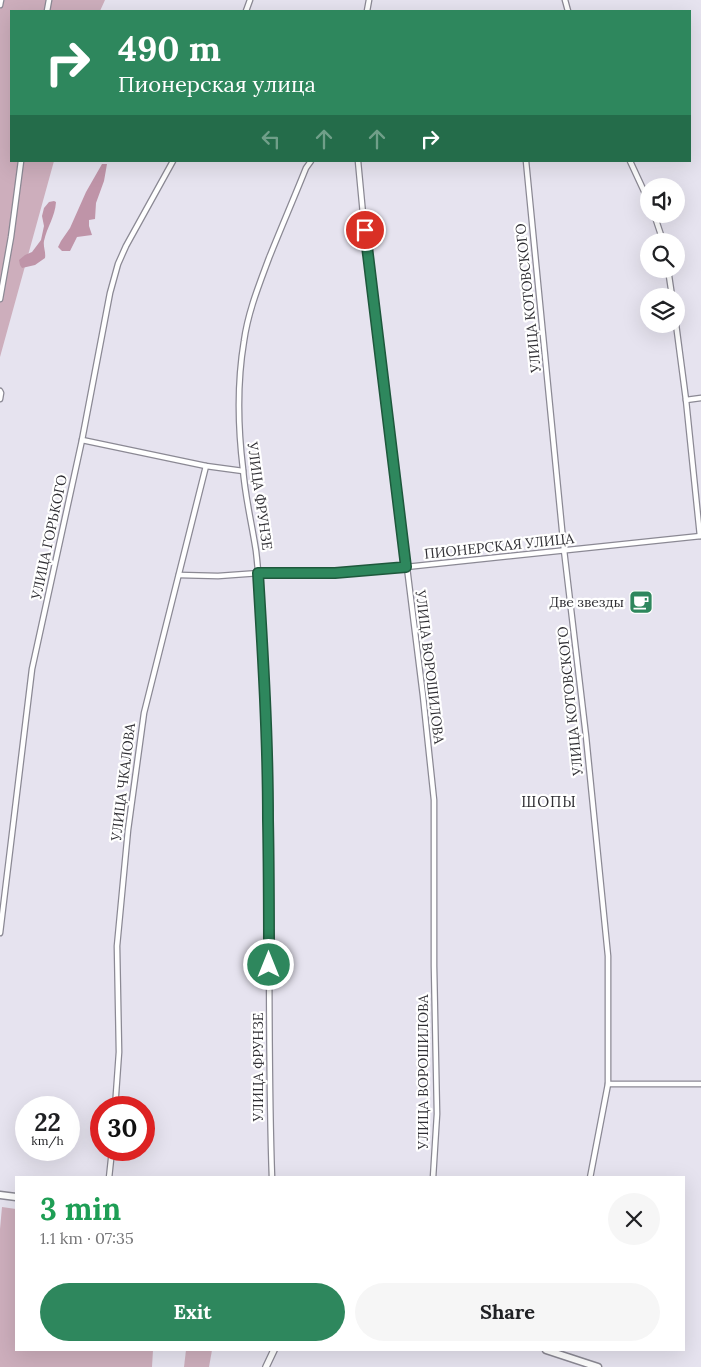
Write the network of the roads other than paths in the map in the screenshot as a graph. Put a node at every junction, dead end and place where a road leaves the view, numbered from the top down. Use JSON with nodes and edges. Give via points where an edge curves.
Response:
{"nodes":[{"id":1,"x":1,"y":0,"type":"edge"},
{"id":2,"x":0,"y":5,"type":"edge"},
{"id":3,"x":21,"y":162,"type":"edge"},
{"id":4,"x":172,"y":162,"type":"edge"},
{"id":5,"x":310,"y":162,"type":"edge"},
{"id":6,"x":358,"y":162,"type":"edge"},
{"id":7,"x":526,"y":162,"type":"edge"},
{"id":8,"x":630,"y":162,"type":"edge"},
{"id":9,"x":640,"y":183,"type":"edge"},
{"id":10,"x":0,"y":299,"type":"edge"},
{"id":11,"x":677,"y":333,"type":"edge"},
{"id":12,"x":0,"y":392,"type":"edge"},
{"id":13,"x":701,"y":398,"type":"edge"},
{"id":14,"x":0,"y":400,"type":"edge"},
{"id":15,"x":686,"y":400,"type":"junction"},
{"id":16,"x":82,"y":440,"type":"junction"},
{"id":17,"x":206,"y":466,"type":"junction"},
{"id":18,"x":243,"y":471,"type":"junction"},
{"id":19,"x":701,"y":536,"type":"edge"},
{"id":20,"x":564,"y":550,"type":"junction"},
{"id":21,"x":406,"y":567,"type":"junction"},
{"id":22,"x":258,"y":573,"type":"junction"},
{"id":23,"x":179,"y":575,"type":"junction"},
{"id":24,"x":0,"y":933,"type":"edge"},
{"id":25,"x":608,"y":1084,"type":"junction"},
{"id":26,"x":701,"y":1084,"type":"edge"},
{"id":27,"x":116,"y":1096,"type":"edge"},
{"id":28,"x":111,"y":1161,"type":"edge"},
{"id":29,"x":110,"y":1176,"type":"edge"},
{"id":30,"x":272,"y":1176,"type":"edge"},
{"id":31,"x":433,"y":1176,"type":"edge"},
{"id":32,"x":590,"y":1176,"type":"edge"},
{"id":33,"x":0,"y":1195,"type":"edge"},
{"id":34,"x":15,"y":1197,"type":"edge"},
{"id":35,"x":274,"y":1351,"type":"edge"},
{"id":36,"x":557,"y":1352,"type":"edge"},
{"id":37,"x":266,"y":1367,"type":"edge"},
{"id":38,"x":598,"y":1367,"type":"edge"}],
"edges":[{"from":1,"to":2,"type":"street"},
{"from":3,"to":10,"type":"street"},
{"from":4,"to":16,"type":"street","name":"УЛИЦА ГОРЬКОГО","via":[[118,264]]},
{"from":5,"to":18,"type":"street","name":"УЛИЦА ФРУНЗЕ","via":[[284,219],[246,326],[240,391]]},
{"from":6,"to":21,"type":"street","name":"УЛИЦА ВОРОШИЛОВА"},
{"from":7,"to":20,"type":"street","name":"УЛИЦА КОТОВСКОГО"},
{"from":8,"to":9,"type":"street"},
{"from":11,"to":15,"type":"street"},
{"from":12,"to":14,"type":"street"},
{"from":13,"to":15,"type":"street"},
{"from":15,"to":19,"type":"street"},
{"from":16,"to":17,"type":"street"},
{"from":16,"to":24,"type":"street","name":"УЛИЦА ГОРЬКОГО","via":[[32,669]]},
{"from":17,"to":18,"type":"street"},
{"from":17,"to":23,"type":"street","name":"УЛИЦА ЧКАЛОВА"},
{"from":18,"to":22,"type":"street","name":"УЛИЦА ФРУНЗЕ"},
{"from":19,"to":20,"type":"street","name":"ПИОНЕРСКАЯ УЛИЦА"},
{"from":20,"to":21,"type":"street","name":"ПИОНЕРСКАЯ УЛИЦА"},
{"from":20,"to":25,"type":"street","name":"УЛИЦА КОТОВСКОГО","via":[[608,956]]},
{"from":21,"to":22,"type":"street","name":"ПИОНЕРСКАЯ УЛИЦА","via":[[335,573]]},
{"from":21,"to":31,"type":"street","name":"УЛИЦА ВОРОШИЛОВА","via":[[434,800],[437,1114]]},
{"from":22,"to":23,"type":"street","name":"ПИОНЕРСКАЯ УЛИЦА"},
{"from":22,"to":30,"type":"street","name":"УЛИЦА ФРУНЗЕ","via":[[268,819]]},
{"from":23,"to":27,"type":"street","name":"УЛИЦА ЧКАЛОВА","via":[[144,713],[128,830],[116,946],[119,1052]]},
{"from":25,"to":26,"type":"street"},
{"from":25,"to":32,"type":"street","name":"УЛИЦА КОТОВСКОГО"},
{"from":28,"to":29,"type":"street"},
{"from":33,"to":34,"type":"main road"},
{"from":35,"to":37,"type":"main road"},
{"from":36,"to":38,"type":"main road"}]}
